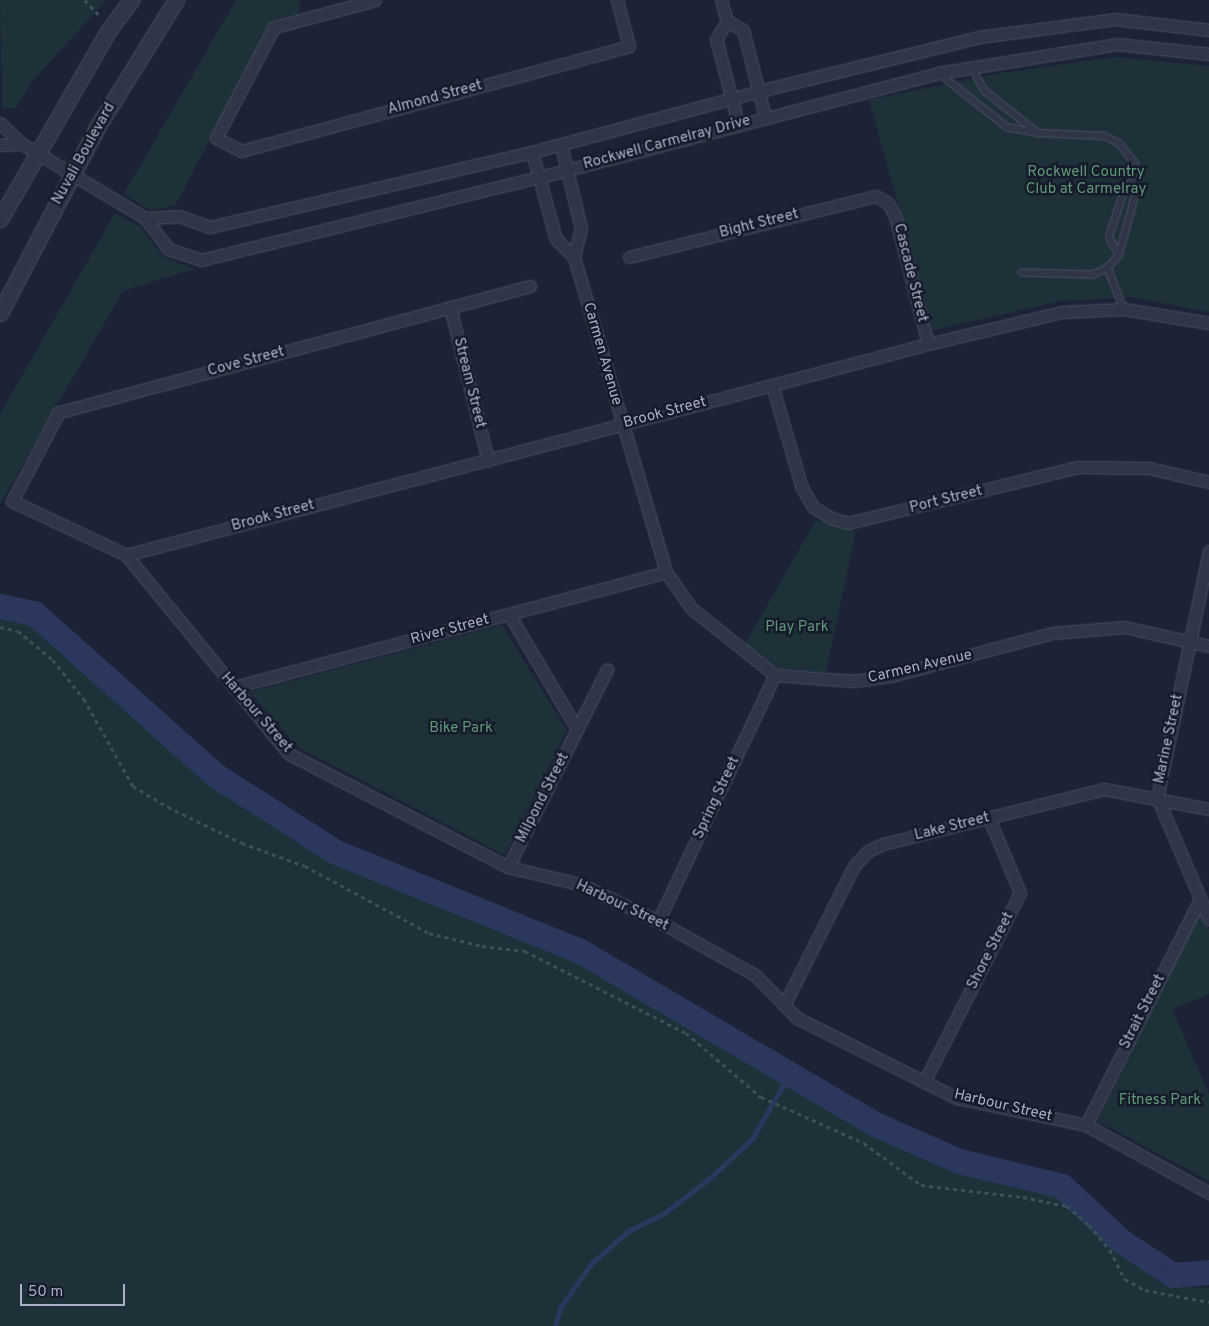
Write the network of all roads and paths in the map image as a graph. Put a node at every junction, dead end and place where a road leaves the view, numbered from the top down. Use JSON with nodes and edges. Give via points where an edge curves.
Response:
{"nodes":[{"id":1,"x":85,"y":0,"type":"edge"},
{"id":2,"x":131,"y":0,"type":"edge"},
{"id":3,"x":176,"y":0,"type":"edge"},
{"id":4,"x":375,"y":0,"type":"edge"},
{"id":5,"x":617,"y":0,"type":"edge"},
{"id":6,"x":721,"y":0,"type":"edge"},
{"id":7,"x":727,"y":21,"type":"junction"},
{"id":8,"x":1209,"y":30,"type":"edge"},
{"id":9,"x":108,"y":31,"type":"junction"},
{"id":10,"x":1209,"y":54,"type":"edge"},
{"id":11,"x":972,"y":66,"type":"junction"},
{"id":12,"x":938,"y":73,"type":"junction"},
{"id":13,"x":759,"y":91,"type":"junction"},
{"id":14,"x":731,"y":98,"type":"junction"},
{"id":15,"x":765,"y":116,"type":"junction"},
{"id":16,"x":0,"y":123,"type":"edge"},
{"id":17,"x":738,"y":123,"type":"junction"},
{"id":18,"x":1039,"y":133,"type":"junction"},
{"id":19,"x":22,"y":144,"type":"junction"},
{"id":20,"x":0,"y":145,"type":"edge"},
{"id":21,"x":561,"y":145,"type":"junction"},
{"id":22,"x":37,"y":152,"type":"junction"},
{"id":23,"x":532,"y":152,"type":"junction"},
{"id":24,"x":568,"y":170,"type":"junction"},
{"id":25,"x":71,"y":175,"type":"junction"},
{"id":26,"x":1138,"y":175,"type":"junction"},
{"id":27,"x":540,"y":177,"type":"junction"},
{"id":28,"x":888,"y":203,"type":"joint"},
{"id":29,"x":145,"y":218,"type":"junction"},
{"id":30,"x":0,"y":219,"type":"edge"},
{"id":31,"x":1119,"y":256,"type":"junction"},
{"id":32,"x":574,"y":257,"type":"junction"},
{"id":33,"x":630,"y":257,"type":"dead end"},
{"id":34,"x":1108,"y":268,"type":"junction"},
{"id":35,"x":1022,"y":273,"type":"dead end"},
{"id":36,"x":530,"y":286,"type":"dead end"},
{"id":37,"x":450,"y":307,"type":"junction"},
{"id":38,"x":1124,"y":309,"type":"junction"},
{"id":39,"x":0,"y":313,"type":"edge"},
{"id":40,"x":1209,"y":322,"type":"edge"},
{"id":41,"x":928,"y":344,"type":"junction"},
{"id":42,"x":772,"y":385,"type":"junction"},
{"id":43,"x":622,"y":425,"type":"junction"},
{"id":44,"x":488,"y":460,"type":"junction"},
{"id":45,"x":1209,"y":482,"type":"edge"},
{"id":46,"x":12,"y":501,"type":"joint"},
{"id":47,"x":1209,"y":551,"type":"edge"},
{"id":48,"x":126,"y":555,"type":"junction"},
{"id":49,"x":666,"y":572,"type":"junction"},
{"id":50,"x":509,"y":614,"type":"junction"},
{"id":51,"x":0,"y":627,"type":"edge"},
{"id":52,"x":1189,"y":642,"type":"junction"},
{"id":53,"x":1209,"y":646,"type":"edge"},
{"id":54,"x":607,"y":669,"type":"dead end"},
{"id":55,"x":775,"y":675,"type":"junction"},
{"id":56,"x":234,"y":687,"type":"junction"},
{"id":57,"x":577,"y":729,"type":"junction"},
{"id":58,"x":1157,"y":797,"type":"junction"},
{"id":59,"x":1209,"y":809,"type":"edge"},
{"id":60,"x":989,"y":818,"type":"junction"},
{"id":61,"x":508,"y":867,"type":"junction"},
{"id":62,"x":1200,"y":899,"type":"junction"},
{"id":63,"x":1209,"y":919,"type":"edge"},
{"id":64,"x":658,"y":921,"type":"junction"},
{"id":65,"x":784,"y":1005,"type":"junction"},
{"id":66,"x":924,"y":1082,"type":"junction"},
{"id":67,"x":1086,"y":1125,"type":"junction"},
{"id":68,"x":1209,"y":1193,"type":"edge"},
{"id":69,"x":1209,"y":1302,"type":"edge"}],
"edges":[{"from":1,"to":9,"type":"path","via":[[98,11]]},
{"from":2,"to":9,"type":"street"},
{"from":3,"to":25,"type":"street","name":"Nuvali Boulevard","via":[[127,76]]},
{"from":4,"to":5,"type":"street","name":"Almond Street","via":[[274,27],[216,138],[241,151],[629,46]]},
{"from":6,"to":7,"type":"street"},
{"from":7,"to":13,"type":"street","via":[[743,30]]},
{"from":7,"to":14,"type":"street","via":[[716,39]]},
{"from":8,"to":13,"type":"street","name":"Rockwell Carmelray Drive","via":[[1115,19],[979,37]]},
{"from":9,"to":22,"type":"street"},
{"from":10,"to":11,"type":"street","name":"Rockwell Carmelray Drive","via":[[1117,44]]},
{"from":11,"to":12,"type":"street","name":"Rockwell Carmelray Drive"},
{"from":11,"to":18,"type":"lane","via":[[986,91]]},
{"from":12,"to":15,"type":"street","name":"Rockwell Carmelray Drive"},
{"from":12,"to":18,"type":"lane","via":[[1007,127]]},
{"from":13,"to":14,"type":"street","name":"Rockwell Carmelray Drive"},
{"from":13,"to":15,"type":"street"},
{"from":14,"to":17,"type":"street"},
{"from":14,"to":21,"type":"street","name":"Rockwell Carmelray Drive"},
{"from":15,"to":17,"type":"street","name":"Rockwell Carmelray Drive"},
{"from":16,"to":19,"type":"street","name":"Rockwell Carmelray Drive"},
{"from":17,"to":24,"type":"street","name":"Rockwell Carmelray Drive"},
{"from":18,"to":26,"type":"lane","via":[[1113,139],[1129,153]]},
{"from":19,"to":20,"type":"street"},
{"from":19,"to":22,"type":"street","name":"Rockwell Carmelray Drive"},
{"from":21,"to":23,"type":"street","name":"Rockwell Carmelray Drive"},
{"from":21,"to":24,"type":"street","name":"Carmen Avenue"},
{"from":22,"to":25,"type":"street","name":"Rockwell Carmelray Drive"},
{"from":22,"to":30,"type":"street"},
{"from":23,"to":27,"type":"street","name":"Carmen Avenue"},
{"from":23,"to":29,"type":"street","name":"Rockwell Carmelray Drive","via":[[210,227],[179,216]]},
{"from":24,"to":27,"type":"street","name":"Rockwell Carmelray Drive"},
{"from":24,"to":32,"type":"street","name":"Carmen Avenue","via":[[581,228]]},
{"from":25,"to":29,"type":"street","name":"Rockwell Carmelray Drive"},
{"from":25,"to":39,"type":"street","name":"Nuvali Boulevard"},
{"from":26,"to":31,"type":"lane","via":[[1138,187]]},
{"from":26,"to":31,"type":"lane","via":[[1125,188],[1109,237]]},
{"from":27,"to":29,"type":"street","name":"Rockwell Carmelray Drive","via":[[201,260],[168,249]]},
{"from":27,"to":32,"type":"street","name":"Carmen Avenue","via":[[556,239]]},
{"from":28,"to":33,"type":"street","name":"Bight Street","via":[[876,196],[863,197]]},
{"from":28,"to":41,"type":"street","name":"Cascade Street","via":[[895,216]]},
{"from":31,"to":34,"type":"lane"},
{"from":32,"to":43,"type":"street","name":"Carmen Avenue"},
{"from":34,"to":35,"type":"lane","via":[[1093,275]]},
{"from":34,"to":38,"type":"lane"},
{"from":36,"to":37,"type":"street","name":"Cove Street"},
{"from":37,"to":44,"type":"street","name":"Stream Street"},
{"from":37,"to":46,"type":"street","name":"Cove Street","via":[[59,412]]},
{"from":38,"to":40,"type":"street","name":"Brook Street"},
{"from":38,"to":41,"type":"street","name":"Brook Street","via":[[1062,312]]},
{"from":41,"to":42,"type":"street","name":"Brook Street"},
{"from":42,"to":43,"type":"street","name":"Brook Street"},
{"from":42,"to":45,"type":"street","name":"Port Street","via":[[802,488],[813,507],[830,518],[848,523],[1078,468],[1149,468]]},
{"from":43,"to":44,"type":"street","name":"Brook Street"},
{"from":43,"to":49,"type":"street","name":"Carmen Avenue"},
{"from":44,"to":48,"type":"street","name":"Brook Street"},
{"from":46,"to":48,"type":"street","name":"Harbour Street"},
{"from":47,"to":52,"type":"street","name":"Marine Street"},
{"from":48,"to":56,"type":"street","name":"Harbour Street"},
{"from":49,"to":50,"type":"street","name":"River Street"},
{"from":49,"to":55,"type":"street","name":"Carmen Avenue","via":[[691,608]]},
{"from":50,"to":56,"type":"street","name":"River Street"},
{"from":50,"to":57,"type":"street"},
{"from":51,"to":69,"type":"path","via":[[18,631],[53,660],[84,699],[133,786],[168,807],[242,843],[306,866],[429,933],[482,946],[525,951],[686,1033],[762,1097],[864,1143],[921,1184],[1067,1206],[1105,1244],[1125,1279],[1145,1290]]},
{"from":52,"to":53,"type":"street","name":"Carmen Avenue"},
{"from":52,"to":55,"type":"street","name":"Carmen Avenue","via":[[1124,627],[1091,629],[1053,633],[892,676],[854,681]]},
{"from":52,"to":58,"type":"street","name":"Marine Street"},
{"from":54,"to":57,"type":"street","name":"Milpond Street"},
{"from":55,"to":64,"type":"street","name":"Spring Street"},
{"from":56,"to":61,"type":"street","name":"Harbour Street","via":[[289,754]]},
{"from":57,"to":61,"type":"street","name":"Milpond Street"},
{"from":58,"to":59,"type":"street","name":"Lake Street"},
{"from":58,"to":60,"type":"street","name":"Lake Street","via":[[1104,789]]},
{"from":58,"to":62,"type":"street","name":"Marine Street"},
{"from":60,"to":65,"type":"street","name":"Lake Street","via":[[883,844],[868,851],[854,866]]},
{"from":60,"to":66,"type":"street","name":"Shore Street","via":[[1020,893]]},
{"from":61,"to":64,"type":"street","name":"Harbour Street","via":[[580,884]]},
{"from":62,"to":63,"type":"street","name":"Marine Street"},
{"from":62,"to":67,"type":"street","name":"Strait Street"},
{"from":64,"to":65,"type":"street","name":"Harbour Street","via":[[755,975]]},
{"from":65,"to":66,"type":"street","name":"Harbour Street","via":[[797,1018]]},
{"from":66,"to":67,"type":"street","name":"Harbour Street","via":[[957,1098]]},
{"from":67,"to":68,"type":"street","name":"Harbour Street"}]}
